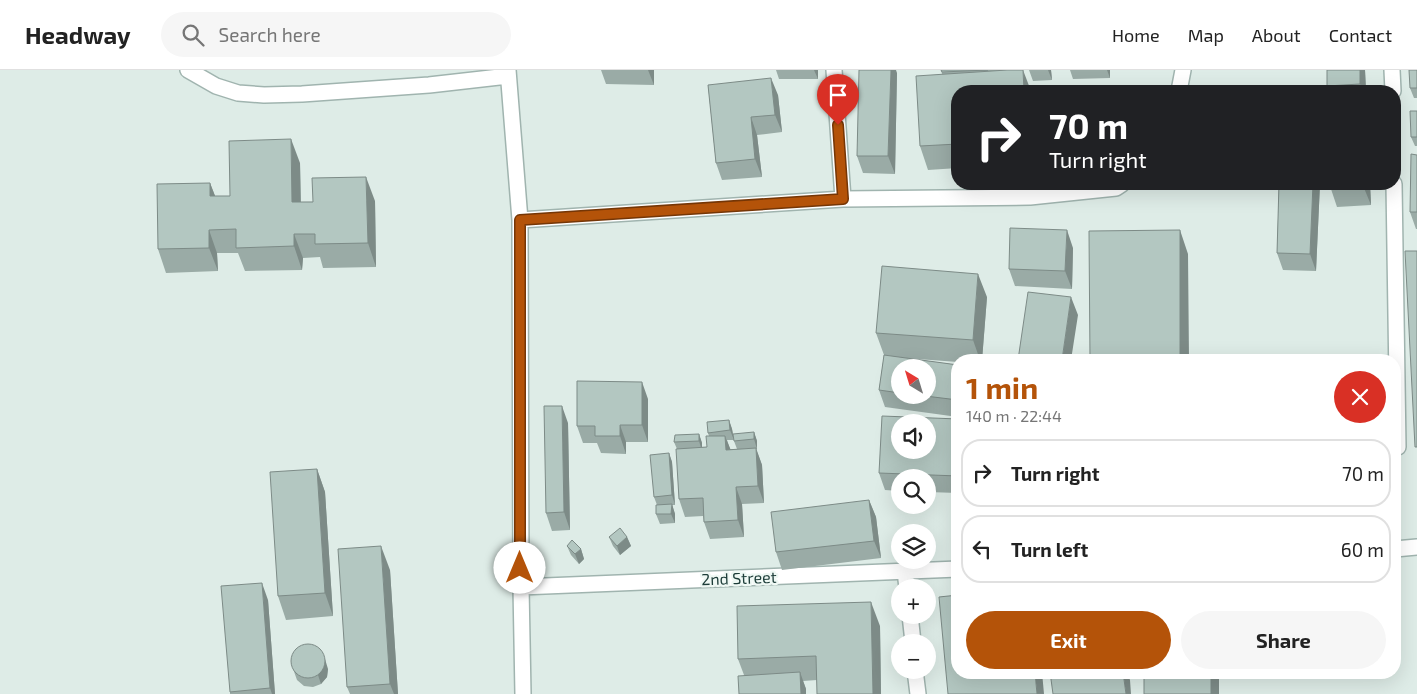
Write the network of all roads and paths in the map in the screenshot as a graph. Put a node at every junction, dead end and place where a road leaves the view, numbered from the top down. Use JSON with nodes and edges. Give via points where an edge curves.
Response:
{"nodes":[{"id":1,"x":188,"y":70,"type":"edge"},
{"id":2,"x":834,"y":70,"type":"edge"},
{"id":3,"x":1183,"y":70,"type":"edge"},
{"id":4,"x":1392,"y":70,"type":"edge"},
{"id":5,"x":508,"y":73,"type":"edge"},
{"id":6,"x":1180,"y":85,"type":"edge"},
{"id":7,"x":1392,"y":85,"type":"edge"},
{"id":8,"x":1097,"y":190,"type":"edge"},
{"id":9,"x":1394,"y":190,"type":"edge"},
{"id":10,"x":843,"y":199,"type":"junction"},
{"id":11,"x":520,"y":220,"type":"junction"},
{"id":12,"x":1397,"y":354,"type":"edge"},
{"id":13,"x":1417,"y":547,"type":"edge"},
{"id":14,"x":1401,"y":548,"type":"edge"},
{"id":15,"x":951,"y":569,"type":"edge"},
{"id":16,"x":905,"y":571,"type":"junction"},
{"id":17,"x":906,"y":579,"type":"edge"},
{"id":18,"x":520,"y":587,"type":"junction"},
{"id":19,"x":916,"y":679,"type":"edge"},
{"id":20,"x":523,"y":694,"type":"edge"},
{"id":21,"x":918,"y":694,"type":"edge"}],
"edges":[{"from":1,"to":5,"type":"street","via":[[216,86],[264,96],[429,85]]},
{"from":2,"to":10,"type":"street"},
{"from":3,"to":6,"type":"street"},
{"from":4,"to":7,"type":"street"},
{"from":5,"to":11,"type":"street"},
{"from":8,"to":10,"type":"street","via":[[1030,197]]},
{"from":9,"to":12,"type":"street"},
{"from":10,"to":11,"type":"street"},
{"from":11,"to":18,"type":"street"},
{"from":13,"to":14,"type":"street"},
{"from":15,"to":16,"type":"street","name":"2nd Street"},
{"from":16,"to":17,"type":"street"},
{"from":16,"to":18,"type":"street","name":"2nd Street"},
{"from":18,"to":20,"type":"street"},
{"from":19,"to":21,"type":"street"}]}
